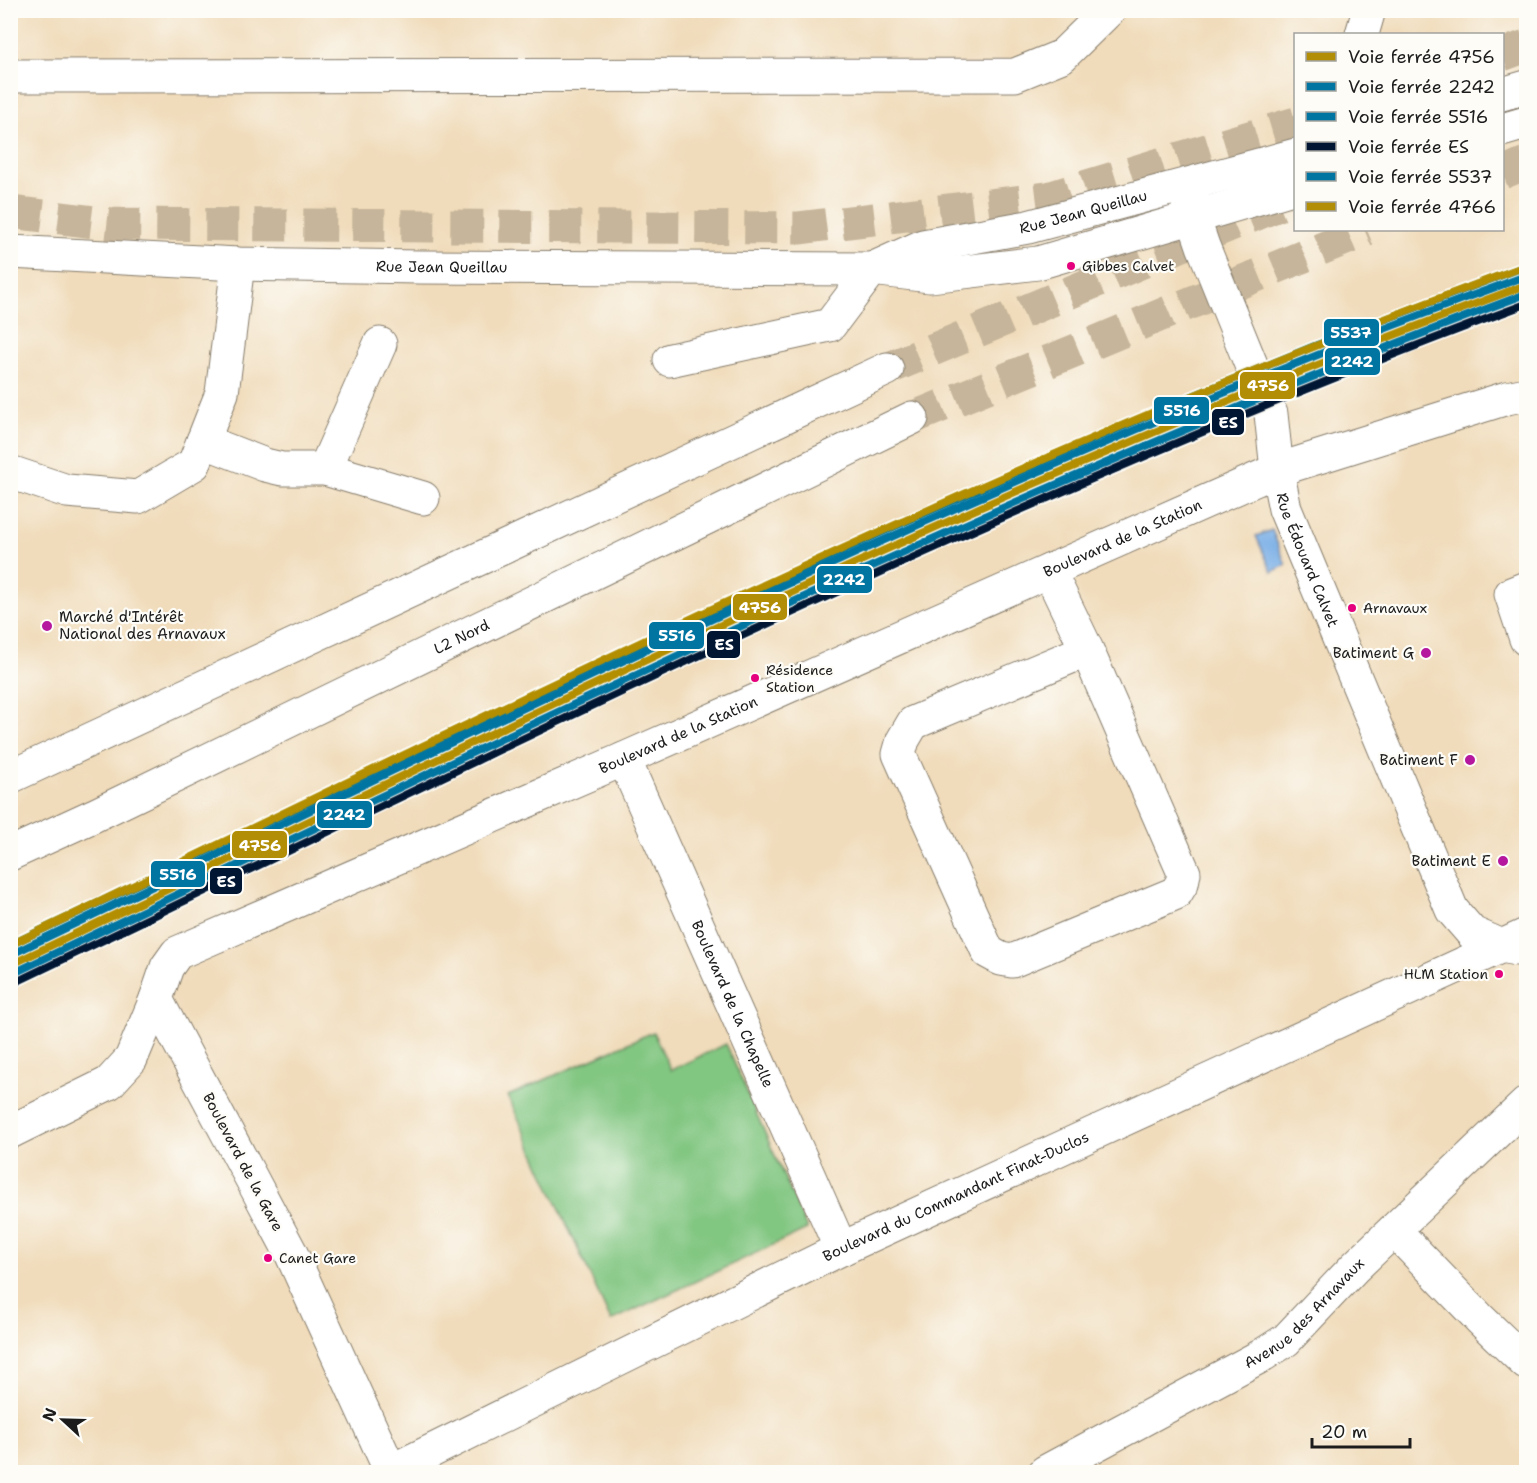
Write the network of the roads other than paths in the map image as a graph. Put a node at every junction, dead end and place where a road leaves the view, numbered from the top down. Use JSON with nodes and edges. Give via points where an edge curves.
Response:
{"nodes":[{"id":1,"x":1109,"y":10,"type":"edge"},
{"id":2,"x":1370,"y":10,"type":"edge"},
{"id":3,"x":1362,"y":33,"type":"edge"},
{"id":4,"x":10,"y":76,"type":"edge"},
{"id":5,"x":1527,"y":87,"type":"edge"},
{"id":6,"x":1504,"y":94,"type":"edge"},
{"id":7,"x":1527,"y":123,"type":"edge"},
{"id":8,"x":1504,"y":130,"type":"edge"},
{"id":9,"x":1294,"y":156,"type":"edge"},
{"id":10,"x":1183,"y":185,"type":"junction"},
{"id":11,"x":1294,"y":188,"type":"edge"},
{"id":12,"x":1193,"y":217,"type":"junction"},
{"id":13,"x":10,"y":252,"type":"edge"},
{"id":14,"x":238,"y":264,"type":"junction"},
{"id":15,"x":872,"y":269,"type":"junction"},
{"id":16,"x":380,"y":344,"type":"dead end"},
{"id":17,"x":670,"y":360,"type":"dead end"},
{"id":18,"x":887,"y":369,"type":"tunnel mouth"},
{"id":19,"x":1527,"y":394,"type":"edge"},
{"id":20,"x":912,"y":418,"type":"tunnel mouth"},
{"id":21,"x":203,"y":441,"type":"junction"},
{"id":22,"x":325,"y":469,"type":"junction"},
{"id":23,"x":1276,"y":470,"type":"junction"},
{"id":24,"x":10,"y":472,"type":"edge"},
{"id":25,"x":423,"y":498,"type":"dead end"},
{"id":26,"x":1049,"y":571,"type":"junction"},
{"id":27,"x":1527,"y":588,"type":"edge"},
{"id":28,"x":1527,"y":639,"type":"edge"},
{"id":29,"x":1086,"y":651,"type":"junction"},
{"id":30,"x":624,"y":759,"type":"junction"},
{"id":31,"x":10,"y":777,"type":"edge"},
{"id":32,"x":10,"y":854,"type":"edge"},
{"id":33,"x":1518,"y":944,"type":"edge"},
{"id":34,"x":156,"y":999,"type":"junction"},
{"id":35,"x":1527,"y":1104,"type":"edge"},
{"id":36,"x":10,"y":1132,"type":"edge"},
{"id":37,"x":1394,"y":1230,"type":"junction"},
{"id":38,"x":841,"y":1249,"type":"junction"},
{"id":39,"x":1527,"y":1363,"type":"edge"},
{"id":40,"x":391,"y":1472,"type":"edge"},
{"id":41,"x":1045,"y":1473,"type":"edge"}],
"edges":[{"from":1,"to":4,"type":"main road","via":[[1062,56],[1014,75]]},
{"from":2,"to":3,"type":"main road"},
{"from":5,"to":6,"type":"main road"},
{"from":7,"to":8,"type":"main road"},
{"from":9,"to":10,"type":"main road","name":"Rue Jean Queillau"},
{"from":10,"to":12,"type":"main road","name":"Rue Édouard Calvet"},
{"from":10,"to":15,"type":"main road","name":"Rue Jean Queillau","via":[[1028,227],[923,246]]},
{"from":11,"to":12,"type":"main road","name":"Rue Jean Queillau"},
{"from":12,"to":15,"type":"main road","name":"Rue Jean Queillau","via":[[1038,262],[930,276]]},
{"from":12,"to":23,"type":"main road","name":"Rue Édouard Calvet","via":[[1270,414]]},
{"from":13,"to":14,"type":"main road","name":"Rue Jean Queillau"},
{"from":14,"to":15,"type":"main road","name":"Rue Jean Queillau"},
{"from":14,"to":21,"type":"main road","via":[[222,393]]},
{"from":15,"to":17,"type":"main road","via":[[830,325]]},
{"from":16,"to":22,"type":"main road"},
{"from":18,"to":31,"type":"main road"},
{"from":19,"to":23,"type":"main road"},
{"from":20,"to":32,"type":"main road","name":"L2 Nord"},
{"from":21,"to":22,"type":"main road","via":[[282,469]]},
{"from":21,"to":24,"type":"main road","via":[[194,464],[138,497],[67,490]]},
{"from":22,"to":25,"type":"main road"},
{"from":23,"to":26,"type":"main road","name":"Boulevard de la Station"},
{"from":23,"to":33,"type":"main road","name":"Rue Édouard Calvet","via":[[1285,509],[1452,910],[1472,933]]},
{"from":26,"to":29,"type":"main road"},
{"from":26,"to":30,"type":"main road","name":"Boulevard de la Station"},
{"from":27,"to":28,"type":"main road","via":[[1510,594]]},
{"from":29,"to":29,"type":"main road","via":[[1184,873],[1182,883],[1176,893],[1012,961],[1001,960],[988,952],[899,754],[913,723]]},
{"from":30,"to":34,"type":"main road","name":"Boulevard de la Station","via":[[177,953],[167,967]]},
{"from":30,"to":38,"type":"main road","name":"Boulevard de la Chapelle"},
{"from":33,"to":38,"type":"main road","name":"Boulevard du Commandant Finat-Duclos"},
{"from":34,"to":36,"type":"main road","via":[[131,1059],[109,1083]]},
{"from":34,"to":40,"type":"main road","name":"Boulevard de la Gare","via":[[291,1253]]},
{"from":35,"to":37,"type":"main road","name":"Avenue des Arnavaux"},
{"from":37,"to":39,"type":"main road"},
{"from":37,"to":41,"type":"main road","name":"Avenue des Arnavaux","via":[[1286,1340]]},
{"from":38,"to":40,"type":"main road","name":"Boulevard du Commandant Finat-Duclos"}]}
